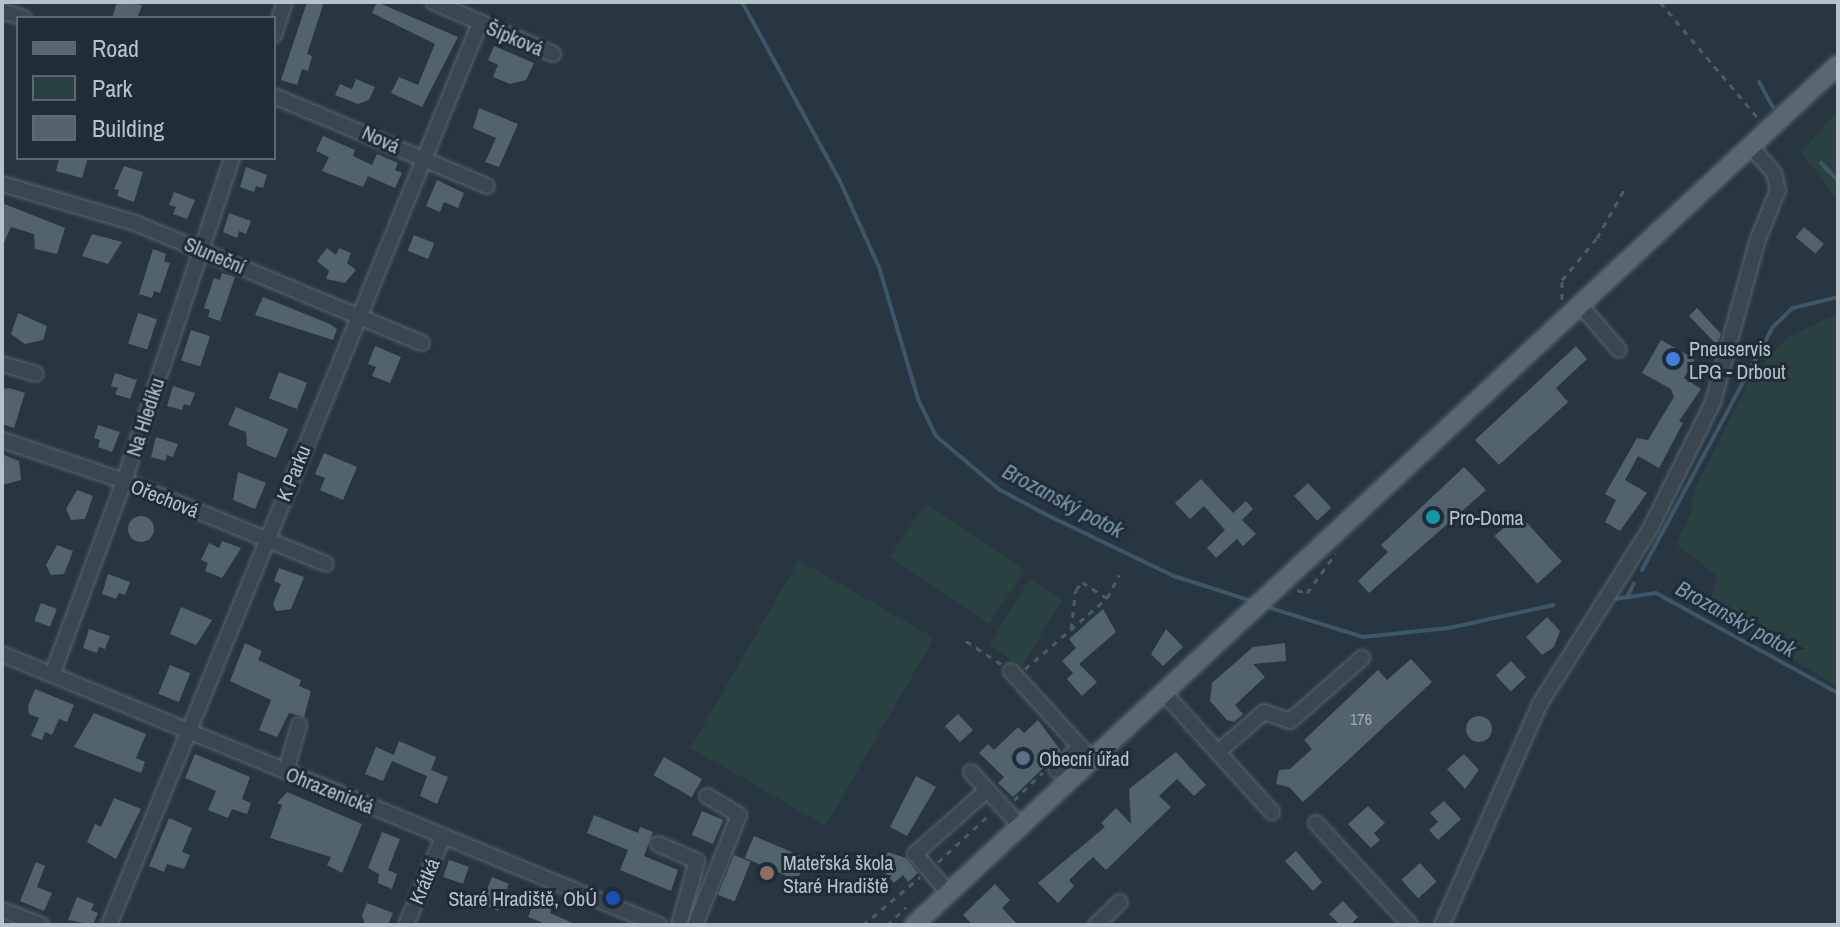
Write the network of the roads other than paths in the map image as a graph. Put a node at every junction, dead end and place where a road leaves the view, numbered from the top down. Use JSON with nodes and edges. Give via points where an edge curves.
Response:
{"nodes":[{"id":1,"x":285,"y":2,"type":"edge"},
{"id":2,"x":433,"y":2,"type":"edge"},
{"id":3,"x":480,"y":23,"type":"junction"},
{"id":4,"x":276,"y":29,"type":"edge"},
{"id":5,"x":553,"y":54,"type":"dead end"},
{"id":6,"x":1838,"y":65,"type":"edge"},
{"id":7,"x":276,"y":97,"type":"edge"},
{"id":8,"x":1751,"y":147,"type":"junction"},
{"id":9,"x":423,"y":159,"type":"junction"},
{"id":10,"x":231,"y":160,"type":"edge"},
{"id":11,"x":2,"y":184,"type":"edge"},
{"id":12,"x":487,"y":186,"type":"dead end"},
{"id":13,"x":200,"y":249,"type":"junction"},
{"id":14,"x":1581,"y":306,"type":"junction"},
{"id":15,"x":357,"y":316,"type":"junction"},
{"id":16,"x":422,"y":343,"type":"dead end"},
{"id":17,"x":1619,"y":350,"type":"dead end"},
{"id":18,"x":2,"y":364,"type":"edge"},
{"id":19,"x":36,"y":374,"type":"dead end"},
{"id":20,"x":2,"y":440,"type":"edge"},
{"id":21,"x":124,"y":481,"type":"junction"},
{"id":22,"x":267,"y":539,"type":"junction"},
{"id":23,"x":326,"y":564,"type":"dead end"},
{"id":24,"x":2,"y":654,"type":"edge"},
{"id":25,"x":1362,"y":658,"type":"dead end"},
{"id":26,"x":1013,"y":674,"type":"road end"},
{"id":27,"x":52,"y":675,"type":"junction"},
{"id":28,"x":1164,"y":693,"type":"junction"},
{"id":29,"x":299,"y":725,"type":"dead end"},
{"id":30,"x":190,"y":732,"type":"junction"},
{"id":31,"x":1218,"y":752,"type":"junction"},
{"id":32,"x":1086,"y":753,"type":"junction"},
{"id":33,"x":286,"y":771,"type":"junction"},
{"id":34,"x":1050,"y":771,"type":"road end"},
{"id":35,"x":971,"y":772,"type":"dead end"},
{"id":36,"x":987,"y":790,"type":"junction"},
{"id":37,"x":707,"y":796,"type":"dead end"},
{"id":38,"x":1272,"y":812,"type":"dead end"},
{"id":39,"x":1316,"y":823,"type":"dead end"},
{"id":40,"x":1019,"y":825,"type":"junction"},
{"id":41,"x":443,"y":837,"type":"junction"},
{"id":42,"x":658,"y":844,"type":"dead end"},
{"id":43,"x":948,"y":892,"type":"junction"},
{"id":44,"x":1120,"y":902,"type":"dead end"},
{"id":45,"x":2,"y":910,"type":"edge"},
{"id":46,"x":912,"y":920,"type":"edge"},
{"id":47,"x":41,"y":925,"type":"edge"},
{"id":48,"x":109,"y":925,"type":"edge"},
{"id":49,"x":406,"y":925,"type":"edge"},
{"id":50,"x":659,"y":925,"type":"edge"},
{"id":51,"x":679,"y":925,"type":"edge"},
{"id":52,"x":695,"y":925,"type":"edge"},
{"id":53,"x":1096,"y":925,"type":"edge"},
{"id":54,"x":1410,"y":925,"type":"edge"},
{"id":55,"x":1442,"y":925,"type":"edge"}],
"edges":[{"from":1,"to":4,"type":"street"},
{"from":2,"to":3,"type":"street","name":"Šípková"},
{"from":3,"to":5,"type":"street","name":"Šípková"},
{"from":3,"to":9,"type":"street","name":"K Parku"},
{"from":6,"to":8,"type":"main road"},
{"from":7,"to":9,"type":"street","name":"Nová"},
{"from":8,"to":14,"type":"main road"},
{"from":8,"to":55,"type":"street","via":[[1774,173],[1778,190],[1758,239],[1713,402],[1650,529],[1541,702]]},
{"from":9,"to":12,"type":"street","name":"Nová"},
{"from":9,"to":15,"type":"street","name":"K Parku"},
{"from":10,"to":13,"type":"street","name":"Na Hledíku"},
{"from":11,"to":13,"type":"street","name":"Sluneční","via":[[135,223]]},
{"from":13,"to":15,"type":"street","name":"Sluneční"},
{"from":13,"to":21,"type":"street","name":"Na Hledíku"},
{"from":14,"to":17,"type":"street"},
{"from":14,"to":28,"type":"main road"},
{"from":15,"to":16,"type":"street","name":"Sluneční"},
{"from":15,"to":22,"type":"street","name":"K Parku"},
{"from":18,"to":19,"type":"street"},
{"from":20,"to":21,"type":"street","name":"Ořechová"},
{"from":21,"to":22,"type":"street","name":"Ořechová"},
{"from":21,"to":27,"type":"street","name":"Na Hledíku"},
{"from":22,"to":23,"type":"street","name":"Ořechová"},
{"from":22,"to":30,"type":"street","name":"K Parku"},
{"from":24,"to":27,"type":"street","name":"Ohrazenická"},
{"from":25,"to":31,"type":"street","via":[[1290,721],[1264,712]]},
{"from":26,"to":32,"type":"street"},
{"from":27,"to":30,"type":"street","name":"Ohrazenická"},
{"from":28,"to":31,"type":"street"},
{"from":28,"to":32,"type":"main road"},
{"from":29,"to":33,"type":"street"},
{"from":30,"to":33,"type":"street","name":"Ohrazenická"},
{"from":30,"to":48,"type":"street","name":"K Parku"},
{"from":31,"to":38,"type":"street"},
{"from":32,"to":34,"type":"street"},
{"from":32,"to":40,"type":"main road"},
{"from":33,"to":41,"type":"street","name":"Ohrazenická"},
{"from":35,"to":36,"type":"street"},
{"from":36,"to":40,"type":"street"},
{"from":36,"to":43,"type":"street","via":[[915,854]]},
{"from":37,"to":52,"type":"street","via":[[739,815]]},
{"from":39,"to":54,"type":"street"},
{"from":40,"to":43,"type":"main road"},
{"from":41,"to":49,"type":"street","name":"Krátká"},
{"from":41,"to":50,"type":"street","name":"Ohrazenická"},
{"from":42,"to":51,"type":"street","via":[[697,861]]},
{"from":43,"to":46,"type":"main road"},
{"from":44,"to":53,"type":"street"},
{"from":45,"to":47,"type":"street"}]}
